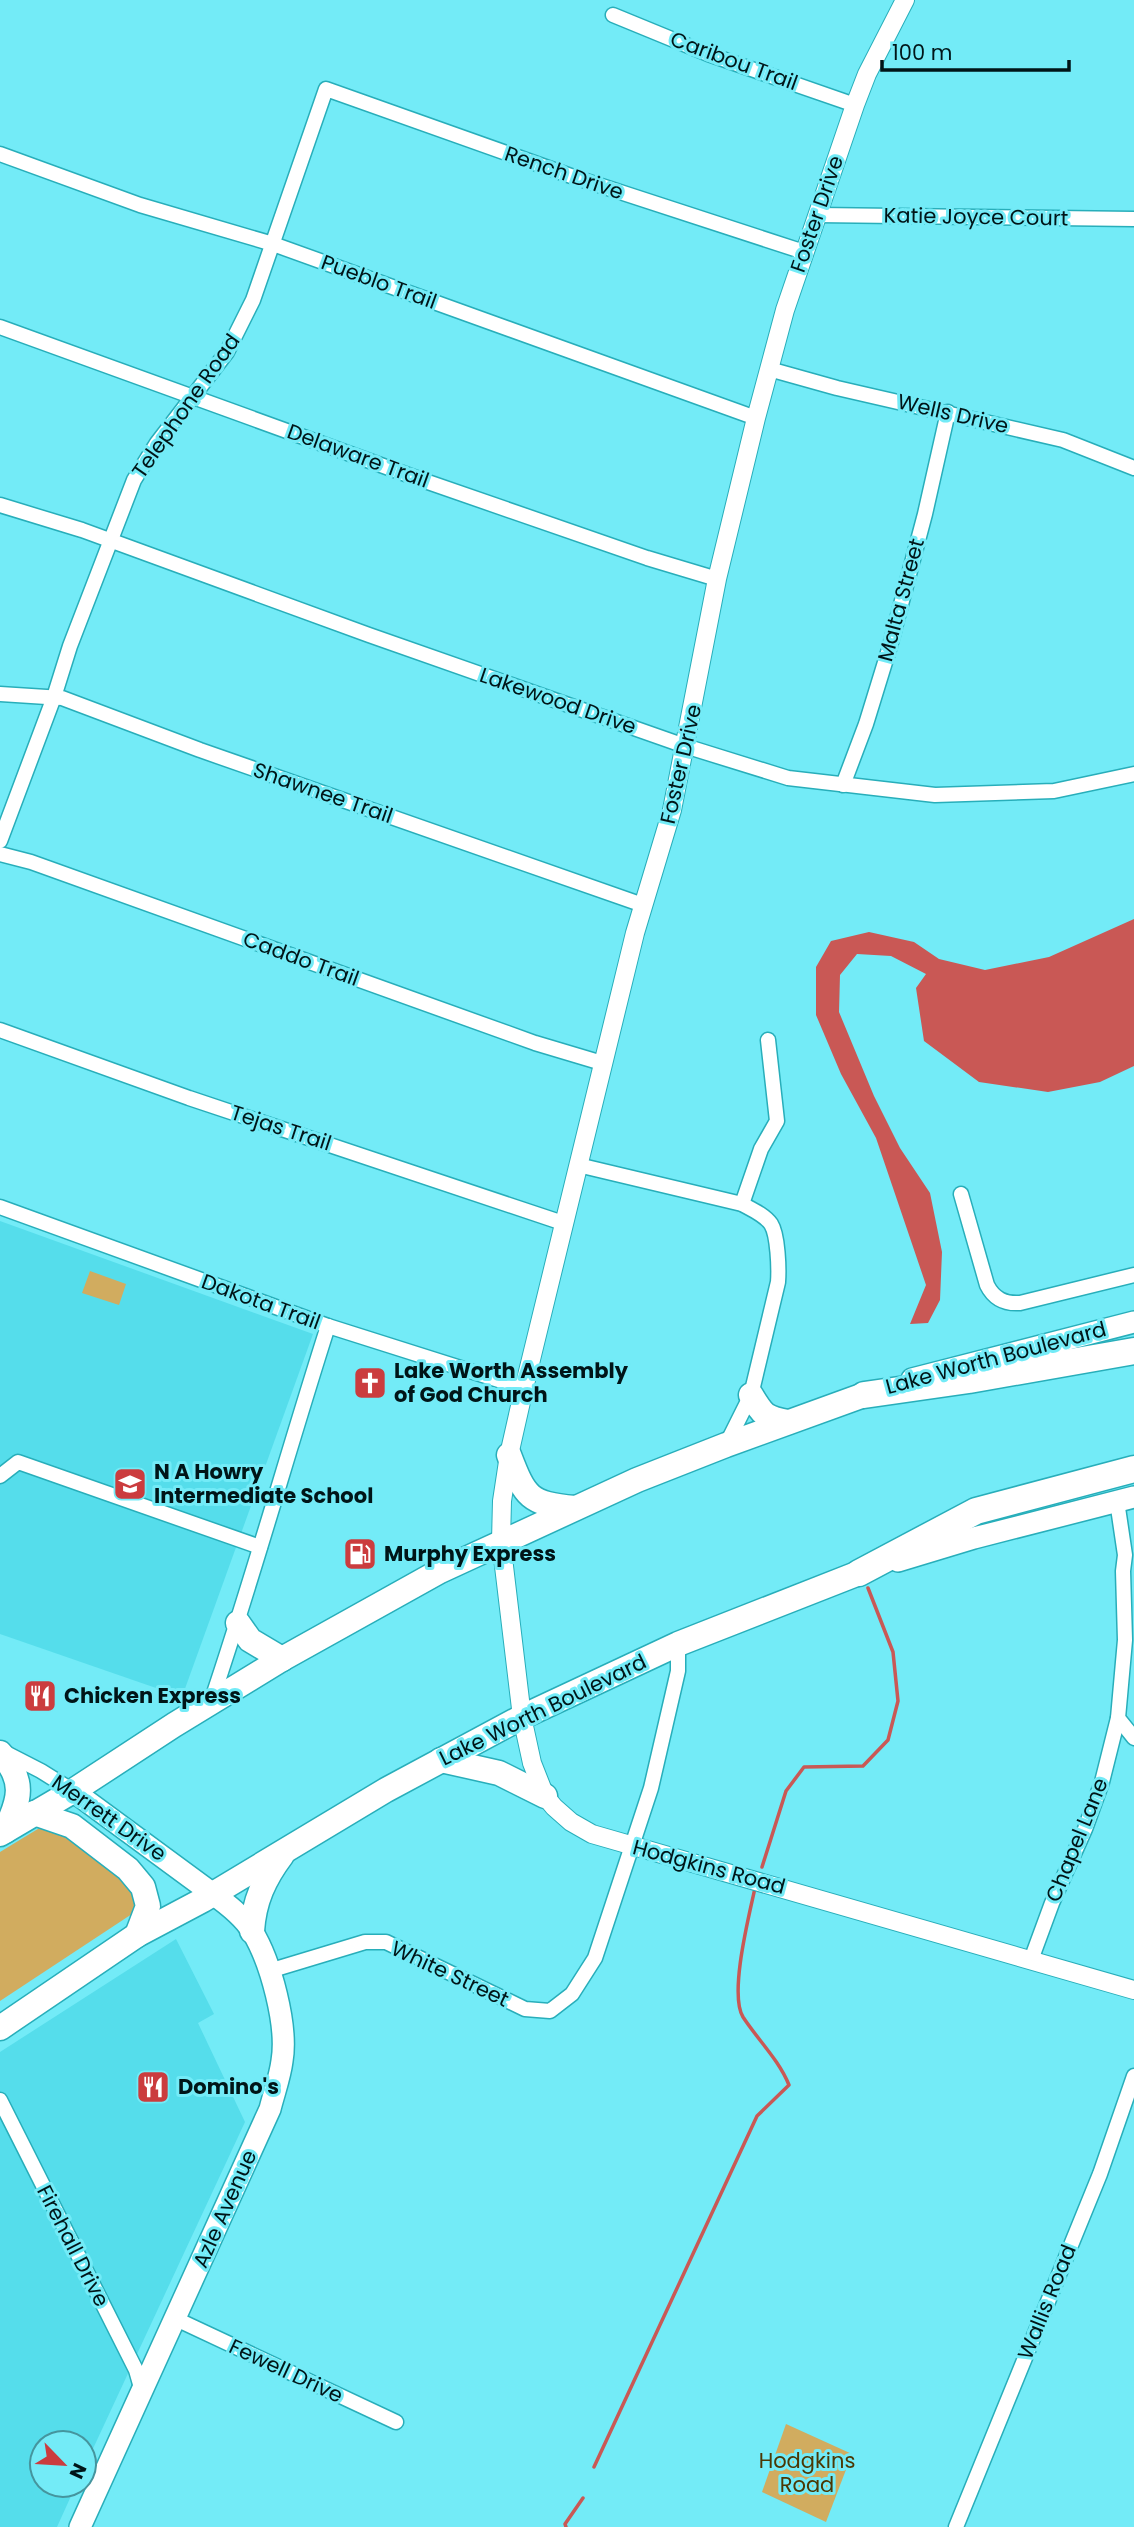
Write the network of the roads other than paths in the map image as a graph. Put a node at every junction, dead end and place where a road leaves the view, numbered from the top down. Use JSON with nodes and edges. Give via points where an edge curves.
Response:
{"nodes":[{"id":1,"x":905,"y":0,"type":"edge"},
{"id":2,"x":612,"y":15,"type":"dead end"},
{"id":3,"x":326,"y":89,"type":"joint"},
{"id":4,"x":855,"y":105,"type":"junction"},
{"id":5,"x":0,"y":154,"type":"edge"},
{"id":6,"x":817,"y":215,"type":"junction"},
{"id":7,"x":1134,"y":219,"type":"edge"},
{"id":8,"x":273,"y":244,"type":"junction"},
{"id":9,"x":804,"y":252,"type":"junction"},
{"id":10,"x":0,"y":327,"type":"edge"},
{"id":11,"x":769,"y":369,"type":"junction"},
{"id":12,"x":192,"y":396,"type":"junction"},
{"id":13,"x":948,"y":412,"type":"junction"},
{"id":14,"x":756,"y":418,"type":"junction"},
{"id":15,"x":1134,"y":468,"type":"edge"},
{"id":16,"x":0,"y":505,"type":"edge"},
{"id":17,"x":111,"y":541,"type":"junction"},
{"id":18,"x":717,"y":579,"type":"junction"},
{"id":19,"x":0,"y":694,"type":"edge"},
{"id":20,"x":54,"y":697,"type":"junction"},
{"id":21,"x":685,"y":746,"type":"junction"},
{"id":22,"x":1134,"y":774,"type":"edge"},
{"id":23,"x":843,"y":785,"type":"junction"},
{"id":24,"x":0,"y":841,"type":"edge"},
{"id":25,"x":0,"y":854,"type":"edge"},
{"id":26,"x":643,"y":905,"type":"junction"},
{"id":27,"x":0,"y":1030,"type":"edge"},
{"id":28,"x":768,"y":1040,"type":"dead end"},
{"id":29,"x":603,"y":1063,"type":"junction"},
{"id":30,"x":578,"y":1165,"type":"junction"},
{"id":31,"x":961,"y":1194,"type":"dead end"},
{"id":32,"x":742,"y":1204,"type":"junction"},
{"id":33,"x":0,"y":1207,"type":"edge"},
{"id":34,"x":563,"y":1223,"type":"junction"},
{"id":35,"x":1134,"y":1275,"type":"edge"},
{"id":36,"x":1134,"y":1322,"type":"edge"},
{"id":37,"x":328,"y":1326,"type":"junction"},
{"id":38,"x":1134,"y":1351,"type":"edge"},
{"id":39,"x":524,"y":1388,"type":"junction"},
{"id":40,"x":751,"y":1395,"type":"junction"},
{"id":41,"x":864,"y":1395,"type":"junction"},
{"id":42,"x":788,"y":1422,"type":"junction"},
{"id":43,"x":726,"y":1445,"type":"junction"},
{"id":44,"x":509,"y":1455,"type":"junction"},
{"id":45,"x":1134,"y":1469,"type":"edge"},
{"id":46,"x":0,"y":1476,"type":"edge"},
{"id":47,"x":1125,"y":1499,"type":"edge"},
{"id":48,"x":576,"y":1508,"type":"junction"},
{"id":49,"x":501,"y":1541,"type":"junction"},
{"id":50,"x":260,"y":1547,"type":"junction"},
{"id":51,"x":859,"y":1573,"type":"junction"},
{"id":52,"x":238,"y":1623,"type":"junction"},
{"id":53,"x":678,"y":1644,"type":"junction"},
{"id":54,"x":282,"y":1660,"type":"junction"},
{"id":55,"x":211,"y":1703,"type":"junction"},
{"id":56,"x":523,"y":1717,"type":"junction"},
{"id":57,"x":1118,"y":1718,"type":"junction"},
{"id":58,"x":1134,"y":1738,"type":"edge"},
{"id":59,"x":0,"y":1751,"type":"edge"},
{"id":60,"x":441,"y":1760,"type":"junction"},
{"id":61,"x":73,"y":1791,"type":"junction"},
{"id":62,"x":545,"y":1796,"type":"junction"},
{"id":63,"x":34,"y":1813,"type":"junction"},
{"id":64,"x":2,"y":1832,"type":"edge"},
{"id":65,"x":633,"y":1846,"type":"junction"},
{"id":66,"x":285,"y":1850,"type":"junction"},
{"id":67,"x":213,"y":1894,"type":"junction"},
{"id":68,"x":252,"y":1931,"type":"junction"},
{"id":69,"x":137,"y":1935,"type":"junction"},
{"id":70,"x":1031,"y":1960,"type":"junction"},
{"id":71,"x":269,"y":1971,"type":"junction"},
{"id":72,"x":1134,"y":1990,"type":"edge"},
{"id":73,"x":0,"y":2028,"type":"edge"},
{"id":74,"x":1134,"y":2076,"type":"edge"},
{"id":75,"x":0,"y":2100,"type":"edge"},
{"id":76,"x":176,"y":2319,"type":"junction"},
{"id":77,"x":142,"y":2392,"type":"junction"},
{"id":78,"x":396,"y":2422,"type":"dead end"},
{"id":79,"x":80,"y":2527,"type":"edge"},
{"id":80,"x":956,"y":2527,"type":"edge"}],
"edges":[{"from":1,"to":4,"type":"street","name":"Foster Drive"},
{"from":2,"to":4,"type":"street","name":"Caribou Trail"},
{"from":3,"to":8,"type":"street","name":"Telephone Road"},
{"from":3,"to":9,"type":"street","name":"Rench Drive"},
{"from":4,"to":6,"type":"street","name":"Foster Drive"},
{"from":5,"to":8,"type":"street","name":"Pueblo Trail","via":[[140,205]]},
{"from":6,"to":7,"type":"street","name":"Katie Joyce Court"},
{"from":6,"to":9,"type":"street","name":"Foster Drive"},
{"from":8,"to":12,"type":"street","name":"Telephone Road","via":[[240,330]]},
{"from":8,"to":14,"type":"street","name":"Pueblo Trail"},
{"from":9,"to":11,"type":"street","name":"Foster Drive"},
{"from":10,"to":12,"type":"street","name":"Delaware Trail"},
{"from":11,"to":13,"type":"street","name":"Wells Drive"},
{"from":11,"to":14,"type":"street","name":"Foster Drive"},
{"from":12,"to":17,"type":"street","name":"Telephone Road","via":[[134,480]]},
{"from":12,"to":18,"type":"street","name":"Delaware Trail"},
{"from":13,"to":15,"type":"street","name":"Wells Drive","via":[[1063,440]]},
{"from":13,"to":23,"type":"street","name":"Malta Street","via":[[890,646]]},
{"from":14,"to":18,"type":"street","name":"Foster Drive"},
{"from":16,"to":17,"type":"street","name":"Lakewood Drive"},
{"from":17,"to":20,"type":"street","name":"Telephone Road"},
{"from":17,"to":21,"type":"street","name":"Lakewood Drive"},
{"from":18,"to":21,"type":"street","name":"Foster Drive"},
{"from":19,"to":20,"type":"street","name":"Shawnee Trail"},
{"from":20,"to":24,"type":"street","name":"Telephone Road"},
{"from":20,"to":26,"type":"street","name":"Shawnee Trail"},
{"from":21,"to":23,"type":"street","name":"Lakewood Drive","via":[[788,778]]},
{"from":21,"to":26,"type":"street","name":"Foster Drive","via":[[672,810]]},
{"from":22,"to":23,"type":"street","name":"Lakewood Drive","via":[[1054,791],[935,795]]},
{"from":25,"to":29,"type":"street","name":"Caddo Trail"},
{"from":26,"to":29,"type":"street","name":"Foster Drive"},
{"from":27,"to":34,"type":"street","name":"Tejas Trail"},
{"from":28,"to":32,"type":"street","via":[[777,1121],[761,1149]]},
{"from":29,"to":30,"type":"street","name":"Foster Drive"},
{"from":30,"to":32,"type":"street"},
{"from":30,"to":34,"type":"street","name":"Foster Drive"},
{"from":31,"to":35,"type":"street","via":[[987,1285],[999,1299],[1020,1303]]},
{"from":32,"to":40,"type":"street","via":[[773,1227],[779,1269]]},
{"from":33,"to":37,"type":"street","name":"Dakota Trail"},
{"from":34,"to":39,"type":"street","name":"Foster Drive"},
{"from":36,"to":41,"type":"main road","name":"Lake Worth Boulevard","via":[[976,1361]]},
{"from":37,"to":39,"type":"street","name":"Dakota Trail"},
{"from":37,"to":50,"type":"street"},
{"from":38,"to":41,"type":"highway"},
{"from":39,"to":44,"type":"street","name":"Foster Drive"},
{"from":40,"to":42,"type":"highway","via":[[770,1419]]},
{"from":40,"to":43,"type":"street"},
{"from":41,"to":42,"type":"highway","name":"Lake Worth Boulevard"},
{"from":42,"to":43,"type":"highway","name":"Lake Worth Boulevard"},
{"from":43,"to":48,"type":"highway","name":"Lake Worth Boulevard"},
{"from":44,"to":48,"type":"highway","via":[[528,1495],[552,1506]]},
{"from":44,"to":49,"type":"street","name":"Foster Drive"},
{"from":45,"to":51,"type":"highway","via":[[976,1511]]},
{"from":46,"to":50,"type":"street","via":[[18,1462]]},
{"from":47,"to":51,"type":"main road","name":"Lake Worth Boulevard"},
{"from":47,"to":57,"type":"street","name":"Chapel Lane","via":[[1125,1640]]},
{"from":48,"to":49,"type":"highway","name":"Lake Worth Boulevard"},
{"from":49,"to":54,"type":"highway","name":"Lake Worth Boulevard","via":[[363,1612]]},
{"from":49,"to":56,"type":"street","name":"Hodgkins Road"},
{"from":50,"to":52,"type":"street"},
{"from":51,"to":53,"type":"highway","name":"Lake Worth Boulevard"},
{"from":52,"to":54,"type":"highway","via":[[250,1640]]},
{"from":52,"to":55,"type":"street"},
{"from":53,"to":56,"type":"highway","name":"Lake Worth Boulevard"},
{"from":53,"to":65,"type":"street","via":[[678,1671]]},
{"from":54,"to":55,"type":"highway","name":"Lake Worth Boulevard"},
{"from":55,"to":61,"type":"highway","name":"Lake Worth Boulevard"},
{"from":56,"to":60,"type":"highway","name":"Lake Worth Boulevard"},
{"from":56,"to":62,"type":"street","name":"Hodgkins Road"},
{"from":57,"to":58,"type":"street"},
{"from":57,"to":70,"type":"street","name":"Chapel Lane","via":[[1102,1782]]},
{"from":59,"to":61,"type":"street","name":"Merrett Drive"},
{"from":59,"to":64,"type":"highway","via":[[17,1778],[19,1794]]},
{"from":60,"to":62,"type":"highway","via":[[499,1773]]},
{"from":60,"to":66,"type":"highway","name":"Lake Worth Boulevard"},
{"from":61,"to":63,"type":"highway","name":"Lake Worth Boulevard"},
{"from":61,"to":67,"type":"main road","name":"Merrett Drive"},
{"from":62,"to":65,"type":"street","name":"Hodgkins Road","via":[[571,1822],[592,1834]]},
{"from":63,"to":64,"type":"highway","name":"Lake Worth Boulevard"},
{"from":63,"to":69,"type":"highway","via":[[72,1826],[143,1886],[148,1906]]},
{"from":65,"to":70,"type":"street","name":"Hodgkins Road"},
{"from":65,"to":71,"type":"street","name":"White Street","via":[[594,1958],[572,1994],[550,2011],[524,2009],[386,1942],[365,1942]]},
{"from":66,"to":67,"type":"highway","name":"Lake Worth Boulevard"},
{"from":66,"to":68,"type":"highway","via":[[260,1891]]},
{"from":67,"to":68,"type":"main road","name":"Azle Avenue"},
{"from":67,"to":69,"type":"highway","name":"Lake Worth Boulevard"},
{"from":68,"to":71,"type":"main road","name":"Azle Avenue"},
{"from":69,"to":73,"type":"highway","name":"Lake Worth Boulevard"},
{"from":70,"to":72,"type":"street","name":"Hodgkins Road"},
{"from":71,"to":76,"type":"main road","name":"Azle Avenue","via":[[282,2017],[283,2060],[270,2109]]},
{"from":74,"to":80,"type":"street","name":"Wallis Road","via":[[1100,2174]]},
{"from":75,"to":77,"type":"street","name":"Firehall Drive","via":[[136,2371]]},
{"from":76,"to":77,"type":"main road","name":"Azle Avenue"},
{"from":76,"to":78,"type":"street","name":"Fewell Drive"},
{"from":77,"to":79,"type":"main road","name":"Azle Avenue"}]}
